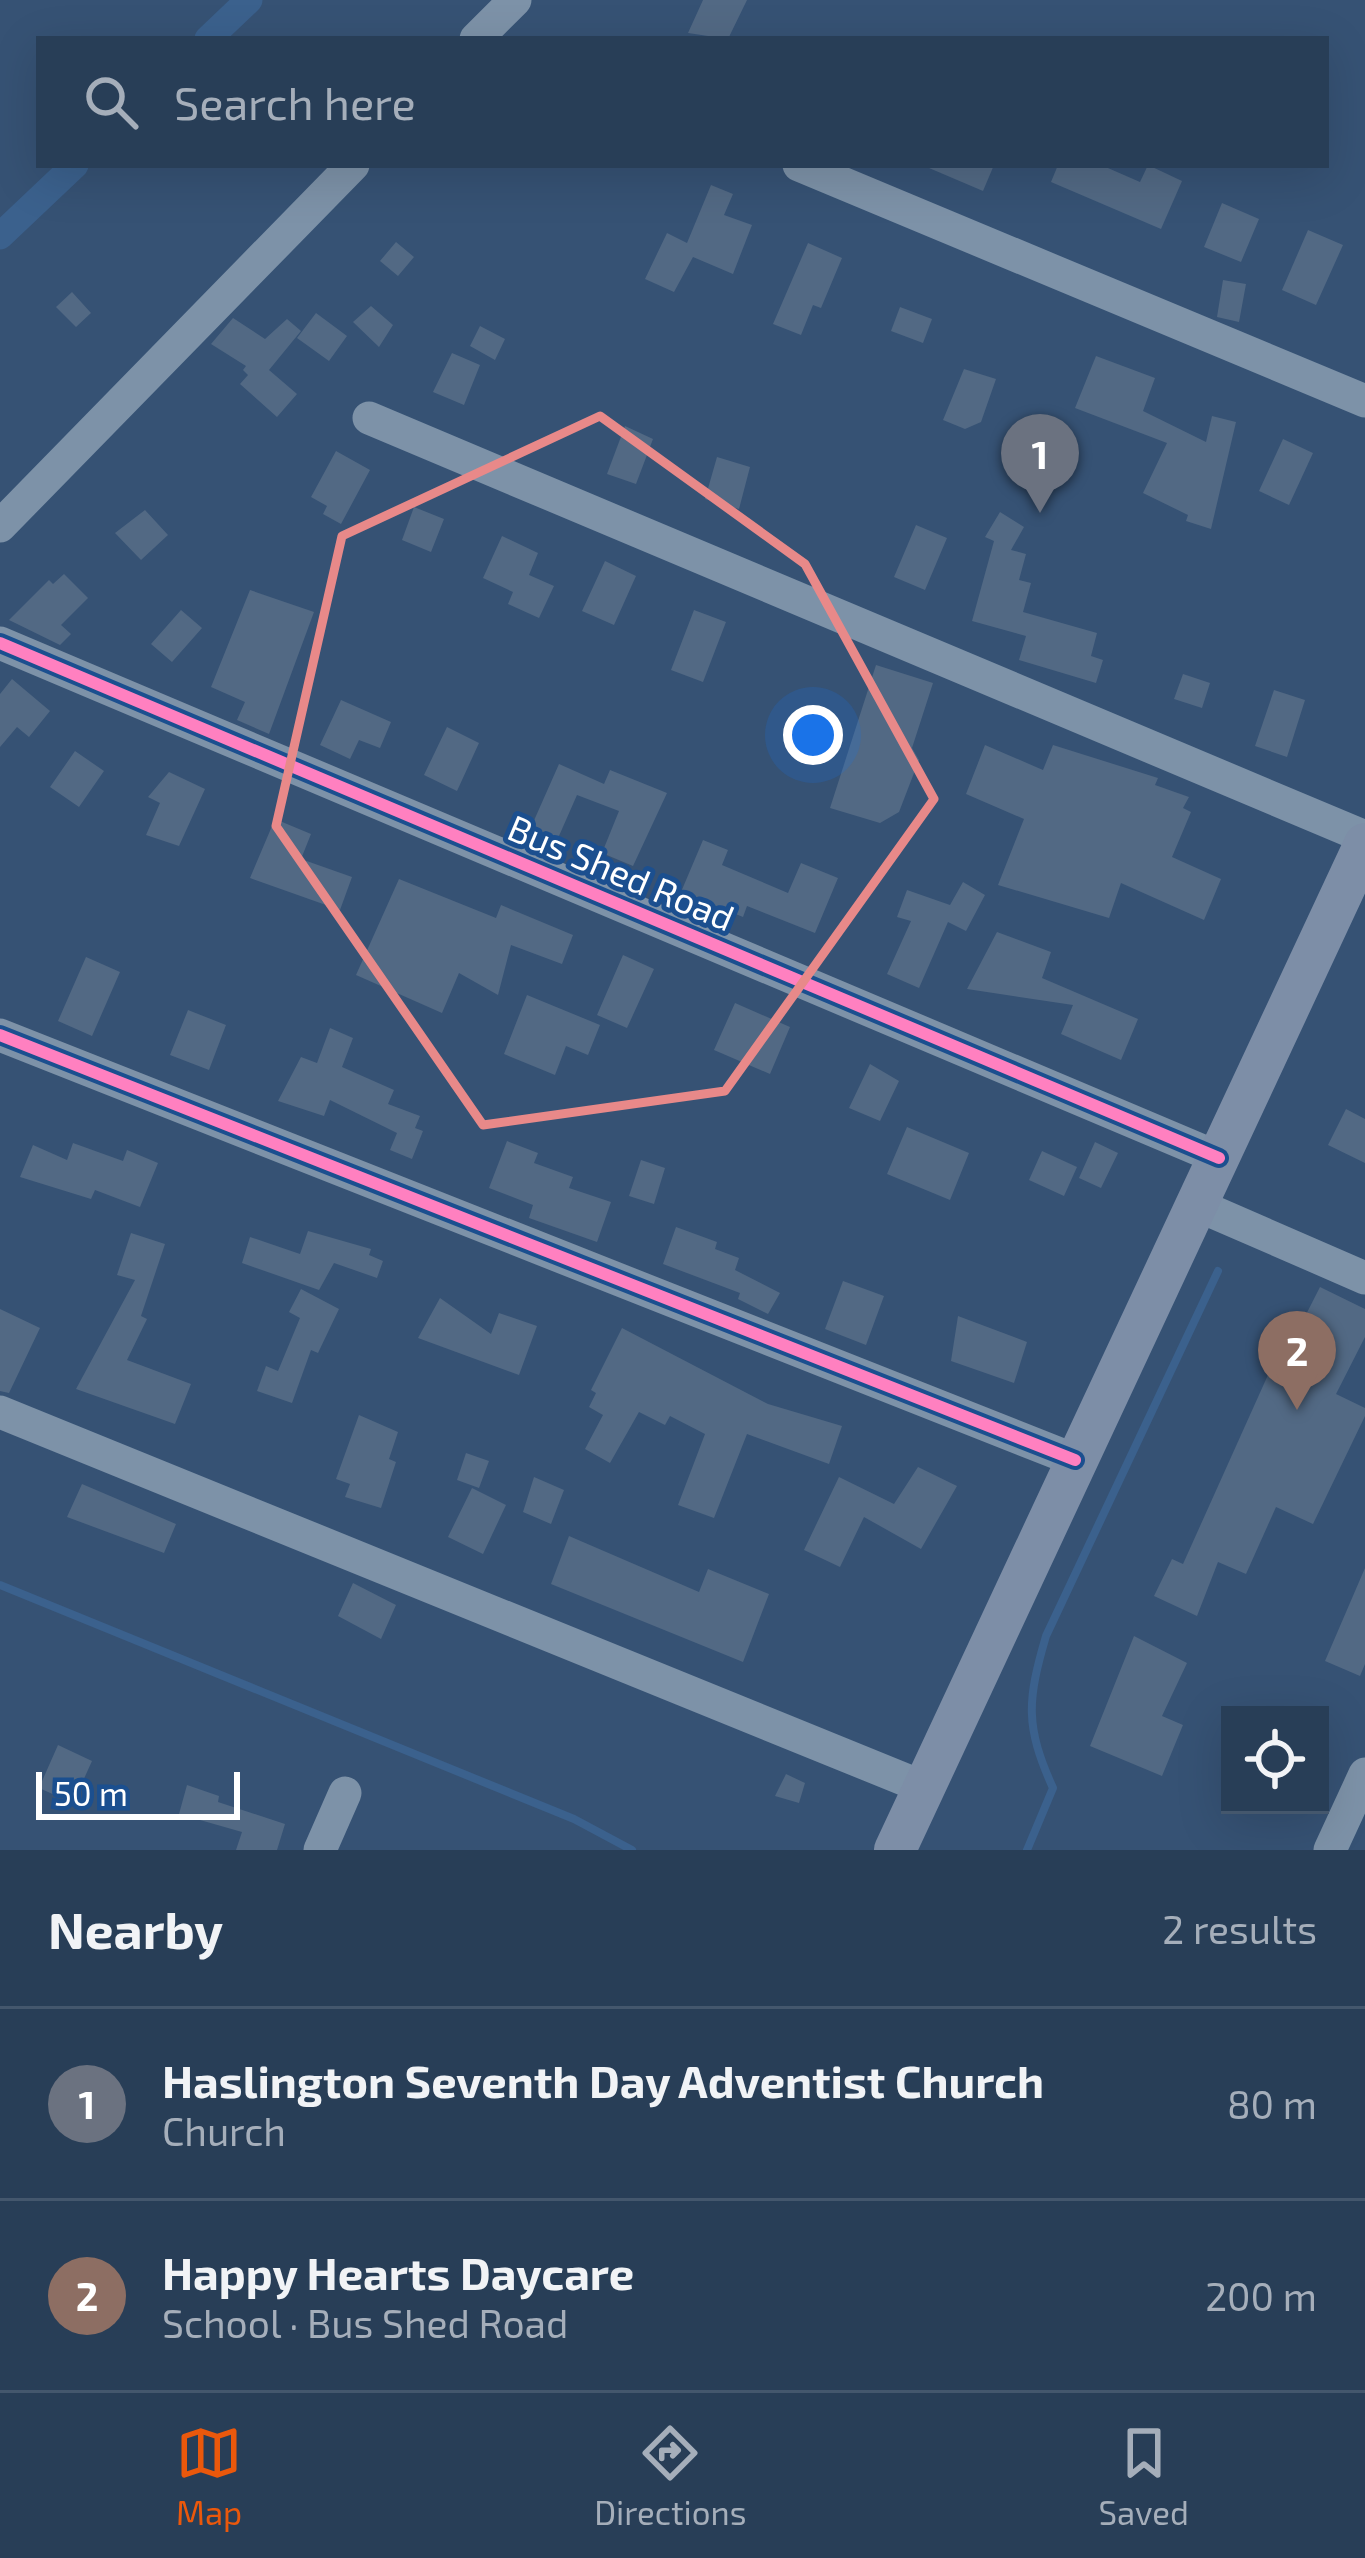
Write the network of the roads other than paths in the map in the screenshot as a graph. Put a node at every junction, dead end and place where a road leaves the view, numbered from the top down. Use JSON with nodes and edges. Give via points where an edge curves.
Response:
{"nodes":[{"id":1,"x":515,"y":0,"type":"edge"},
{"id":2,"x":491,"y":35,"type":"edge"},
{"id":3,"x":350,"y":168,"type":"edge"},
{"id":4,"x":806,"y":168,"type":"edge"},
{"id":5,"x":1365,"y":401,"type":"edge"},
{"id":6,"x":369,"y":418,"type":"dead end"},
{"id":7,"x":0,"y":526,"type":"edge"},
{"id":8,"x":0,"y":643,"type":"edge"},
{"id":9,"x":1365,"y":841,"type":"edge"},
{"id":10,"x":0,"y":1035,"type":"edge"},
{"id":11,"x":1219,"y":1158,"type":"junction"},
{"id":12,"x":1197,"y":1205,"type":"junction"},
{"id":13,"x":1365,"y":1278,"type":"edge"},
{"id":14,"x":0,"y":1412,"type":"edge"},
{"id":15,"x":1075,"y":1460,"type":"junction"},
{"id":16,"x":1365,"y":1774,"type":"edge"},
{"id":17,"x":923,"y":1787,"type":"junction"},
{"id":18,"x":345,"y":1793,"type":"dead end"},
{"id":19,"x":320,"y":1850,"type":"edge"},
{"id":20,"x":896,"y":1850,"type":"edge"},
{"id":21,"x":1330,"y":1850,"type":"edge"}],
"edges":[{"from":1,"to":2,"type":"street"},
{"from":3,"to":7,"type":"street"},
{"from":4,"to":5,"type":"street"},
{"from":6,"to":9,"type":"street"},
{"from":8,"to":11,"type":"street","name":"Bus Shed Road"},
{"from":9,"to":11,"type":"main road"},
{"from":10,"to":15,"type":"street"},
{"from":11,"to":12,"type":"main road"},
{"from":12,"to":13,"type":"street"},
{"from":12,"to":15,"type":"main road"},
{"from":14,"to":17,"type":"street"},
{"from":15,"to":17,"type":"main road"},
{"from":16,"to":21,"type":"street"},
{"from":17,"to":20,"type":"main road"},
{"from":18,"to":19,"type":"street"}]}
